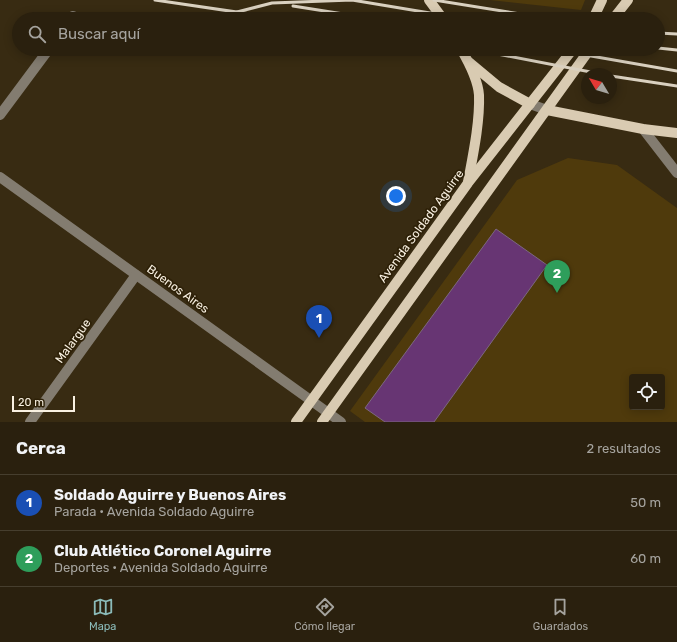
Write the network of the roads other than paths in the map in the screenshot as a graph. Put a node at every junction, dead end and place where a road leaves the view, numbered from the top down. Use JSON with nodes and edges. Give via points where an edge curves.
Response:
{"nodes":[{"id":1,"x":429,"y":0,"type":"edge"},
{"id":2,"x":602,"y":0,"type":"edge"},
{"id":3,"x":628,"y":0,"type":"edge"},
{"id":4,"x":437,"y":12,"type":"edge"},
{"id":5,"x":596,"y":12,"type":"edge"},
{"id":6,"x":619,"y":12,"type":"edge"},
{"id":7,"x":44,"y":56,"type":"edge"},
{"id":8,"x":465,"y":56,"type":"edge"},
{"id":9,"x":568,"y":56,"type":"edge"},
{"id":10,"x":585,"y":56,"type":"edge"},
{"id":11,"x":469,"y":62,"type":"junction"},
{"id":12,"x":530,"y":104,"type":"junction"},
{"id":13,"x":547,"y":110,"type":"junction"},
{"id":14,"x":0,"y":115,"type":"edge"},
{"id":15,"x":642,"y":129,"type":"junction"},
{"id":16,"x":677,"y":134,"type":"edge"},
{"id":17,"x":677,"y":173,"type":"edge"},
{"id":18,"x":0,"y":177,"type":"edge"},
{"id":19,"x":468,"y":184,"type":"junction"},
{"id":20,"x":136,"y":274,"type":"junction"},
{"id":21,"x":311,"y":400,"type":"junction"},
{"id":22,"x":329,"y":413,"type":"junction"},
{"id":23,"x":30,"y":422,"type":"edge"},
{"id":24,"x":296,"y":422,"type":"edge"},
{"id":25,"x":322,"y":422,"type":"edge"},
{"id":26,"x":341,"y":422,"type":"edge"}],
"edges":[{"from":1,"to":4,"type":"main road"},
{"from":2,"to":5,"type":"main road"},
{"from":3,"to":6,"type":"main road"},
{"from":7,"to":14,"type":"street"},
{"from":8,"to":11,"type":"main road"},
{"from":9,"to":12,"type":"main road","name":"Avenida Soldado Aguirre"},
{"from":10,"to":13,"type":"main road"},
{"from":11,"to":12,"type":"main road","via":[[498,87]]},
{"from":11,"to":19,"type":"main road","via":[[479,94],[476,137]]},
{"from":12,"to":13,"type":"street"},
{"from":12,"to":19,"type":"main road","name":"Avenida Soldado Aguirre"},
{"from":13,"to":15,"type":"main road"},
{"from":13,"to":22,"type":"main road"},
{"from":15,"to":16,"type":"main road"},
{"from":15,"to":17,"type":"street"},
{"from":18,"to":20,"type":"street","name":"Buenos Aires"},
{"from":19,"to":21,"type":"main road","name":"Avenida Soldado Aguirre"},
{"from":20,"to":21,"type":"street","name":"Buenos Aires"},
{"from":20,"to":23,"type":"street","name":"Malargue"},
{"from":21,"to":22,"type":"street","name":"Buenos Aires"},
{"from":21,"to":24,"type":"main road","name":"Avenida Soldado Aguirre"},
{"from":22,"to":25,"type":"main road"},
{"from":22,"to":26,"type":"street","name":"Buenos Aires"}]}
